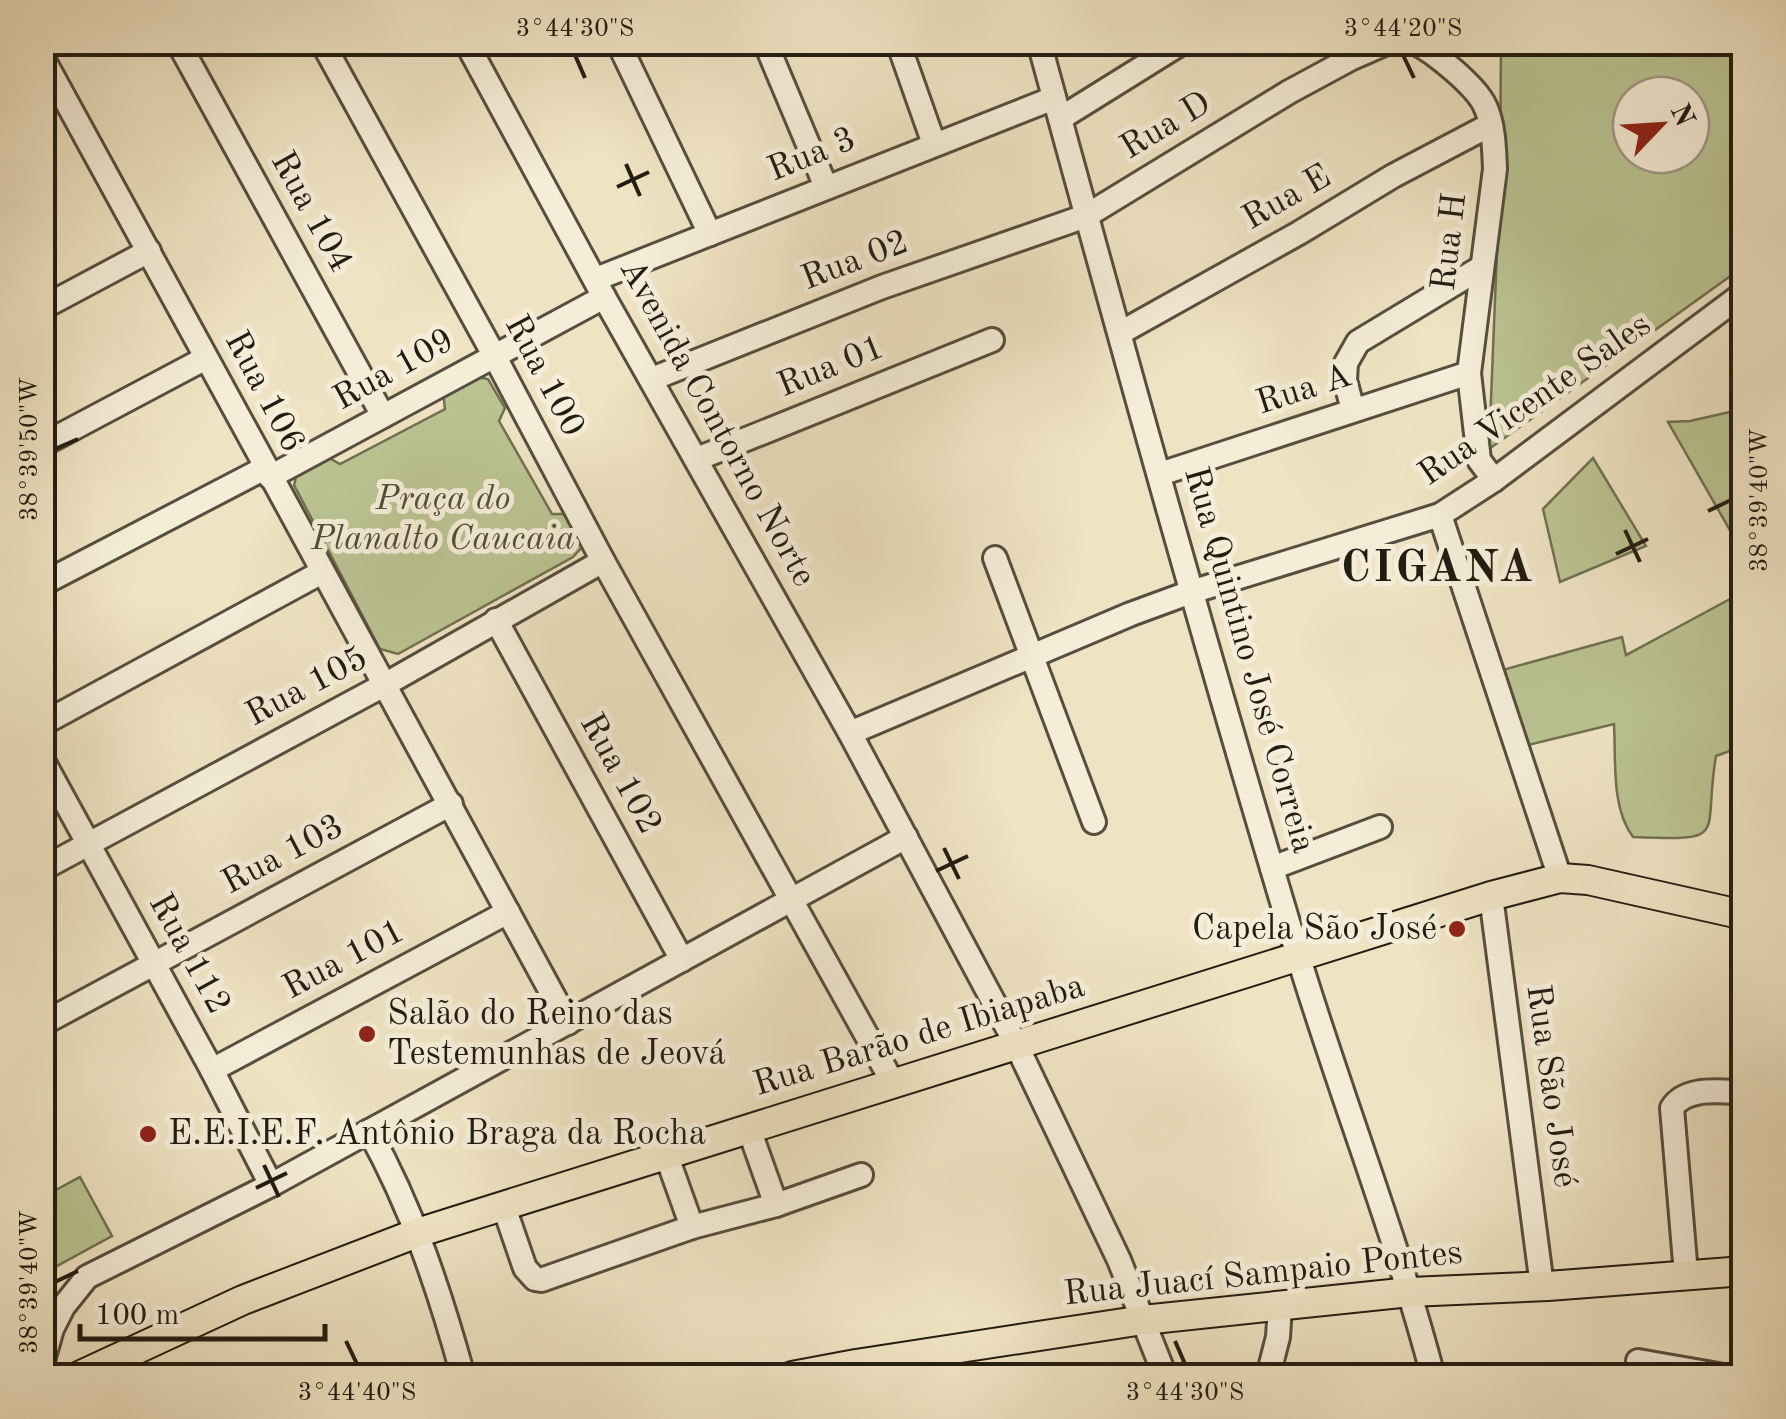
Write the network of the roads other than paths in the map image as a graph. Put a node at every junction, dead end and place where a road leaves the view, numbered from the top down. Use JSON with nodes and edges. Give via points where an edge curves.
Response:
{"nodes":[{"id":1,"x":178,"y":42,"type":"edge"},
{"id":2,"x":322,"y":42,"type":"edge"},
{"id":3,"x":466,"y":42,"type":"edge"},
{"id":4,"x":618,"y":42,"type":"edge"},
{"id":5,"x":765,"y":42,"type":"edge"},
{"id":6,"x":898,"y":42,"type":"edge"},
{"id":7,"x":1039,"y":42,"type":"edge"},
{"id":8,"x":1184,"y":42,"type":"edge"},
{"id":9,"x":1389,"y":42,"type":"edge"},
{"id":10,"x":1414,"y":42,"type":"edge"},
{"id":11,"x":42,"y":57,"type":"edge"},
{"id":12,"x":1058,"y":108,"type":"junction"},
{"id":13,"x":1490,"y":125,"type":"junction"},
{"id":14,"x":934,"y":144,"type":"junction"},
{"id":15,"x":826,"y":187,"type":"junction"},
{"id":16,"x":1086,"y":216,"type":"junction"},
{"id":17,"x":710,"y":234,"type":"junction"},
{"id":18,"x":149,"y":251,"type":"junction"},
{"id":19,"x":1482,"y":267,"type":"junction"},
{"id":20,"x":600,"y":288,"type":"junction"},
{"id":21,"x":1744,"y":292,"type":"edge"},
{"id":22,"x":42,"y":308,"type":"edge"},
{"id":23,"x":1120,"y":333,"type":"junction"},
{"id":24,"x":992,"y":340,"type":"dead end"},
{"id":25,"x":494,"y":355,"type":"junction"},
{"id":26,"x":206,"y":358,"type":"junction"},
{"id":27,"x":1470,"y":373,"type":"junction"},
{"id":28,"x":652,"y":379,"type":"junction"},
{"id":29,"x":1353,"y":410,"type":"junction"},
{"id":30,"x":383,"y":416,"type":"junction"},
{"id":31,"x":42,"y":445,"type":"edge"},
{"id":32,"x":696,"y":460,"type":"junction"},
{"id":33,"x":268,"y":472,"type":"junction"},
{"id":34,"x":1160,"y":474,"type":"junction"},
{"id":35,"x":1494,"y":480,"type":"junction"},
{"id":36,"x":1440,"y":515,"type":"junction"},
{"id":37,"x":995,"y":558,"type":"dead end"},
{"id":38,"x":603,"y":561,"type":"junction"},
{"id":39,"x":322,"y":572,"type":"junction"},
{"id":40,"x":42,"y":584,"type":"edge"},
{"id":41,"x":1191,"y":592,"type":"junction"},
{"id":42,"x":496,"y":620,"type":"junction"},
{"id":43,"x":1034,"y":656,"type":"junction"},
{"id":44,"x":386,"y":684,"type":"junction"},
{"id":45,"x":42,"y":724,"type":"edge"},
{"id":46,"x":850,"y":733,"type":"junction"},
{"id":47,"x":42,"y":758,"type":"edge"},
{"id":48,"x":451,"y":804,"type":"junction"},
{"id":49,"x":1094,"y":822,"type":"dead end"},
{"id":50,"x":1380,"y":827,"type":"dead end"},
{"id":51,"x":906,"y":837,"type":"junction"},
{"id":52,"x":88,"y":845,"type":"junction"},
{"id":53,"x":1272,"y":868,"type":"junction"},
{"id":54,"x":42,"y":869,"type":"edge"},
{"id":55,"x":1560,"y":878,"type":"junction"},
{"id":56,"x":1490,"y":896,"type":"junction"},
{"id":57,"x":792,"y":899,"type":"junction"},
{"id":58,"x":508,"y":912,"type":"junction"},
{"id":59,"x":1744,"y":916,"type":"edge"},
{"id":60,"x":1298,"y":957,"type":"junction"},
{"id":61,"x":682,"y":960,"type":"junction"},
{"id":62,"x":154,"y":964,"type":"junction"},
{"id":63,"x":568,"y":1023,"type":"junction"},
{"id":64,"x":42,"y":1024,"type":"edge"},
{"id":65,"x":1016,"y":1044,"type":"junction"},
{"id":66,"x":212,"y":1070,"type":"junction"},
{"id":67,"x":893,"y":1083,"type":"junction"},
{"id":68,"x":1744,"y":1092,"type":"edge"},
{"id":69,"x":749,"y":1128,"type":"junction"},
{"id":70,"x":369,"y":1131,"type":"junction"},
{"id":71,"x":667,"y":1157,"type":"junction"},
{"id":72,"x":861,"y":1175,"type":"dead end"},
{"id":73,"x":271,"y":1186,"type":"junction"},
{"id":74,"x":776,"y":1205,"type":"junction"},
{"id":75,"x":504,"y":1207,"type":"junction"},
{"id":76,"x":692,"y":1227,"type":"junction"},
{"id":77,"x":417,"y":1233,"type":"junction"},
{"id":78,"x":1744,"y":1271,"type":"edge"},
{"id":79,"x":1686,"y":1274,"type":"junction"},
{"id":80,"x":1542,"y":1286,"type":"junction"},
{"id":81,"x":1410,"y":1292,"type":"junction"},
{"id":82,"x":1280,"y":1306,"type":"junction"},
{"id":83,"x":1143,"y":1320,"type":"junction"},
{"id":84,"x":1638,"y":1361,"type":"dead end"},
{"id":85,"x":42,"y":1364,"type":"edge"},
{"id":86,"x":78,"y":1376,"type":"edge"},
{"id":87,"x":463,"y":1376,"type":"edge"},
{"id":88,"x":792,"y":1376,"type":"edge"},
{"id":89,"x":1165,"y":1376,"type":"edge"},
{"id":90,"x":1268,"y":1376,"type":"edge"},
{"id":91,"x":1432,"y":1376,"type":"edge"},
{"id":92,"x":1724,"y":1376,"type":"edge"}],
"edges":[{"from":1,"to":30,"type":"street","name":"Rua 104"},
{"from":2,"to":25,"type":"street","name":"Rua 100"},
{"from":3,"to":20,"type":"street","name":"Avenida Contorno Norte"},
{"from":4,"to":17,"type":"street"},
{"from":5,"to":15,"type":"street"},
{"from":6,"to":14,"type":"street"},
{"from":7,"to":12,"type":"street","name":"Rua Quintino José Correia"},
{"from":8,"to":12,"type":"street","name":"Rua 3"},
{"from":9,"to":16,"type":"street","name":"Rua D","via":[[1289,92]]},
{"from":10,"to":13,"type":"street","name":"Rua H","via":[[1474,90]]},
{"from":11,"to":18,"type":"street","name":"Rua 106"},
{"from":12,"to":14,"type":"street","name":"Rua 3"},
{"from":12,"to":16,"type":"street","name":"Rua Quintino José Correia"},
{"from":13,"to":19,"type":"street","name":"Rua H","via":[[1495,170]]},
{"from":13,"to":23,"type":"street","name":"Rua E"},
{"from":14,"to":15,"type":"street","name":"Rua 3"},
{"from":15,"to":17,"type":"street","name":"Rua 3"},
{"from":16,"to":23,"type":"street","name":"Rua Quintino José Correia"},
{"from":16,"to":28,"type":"street","name":"Rua 02","via":[[882,287]]},
{"from":17,"to":20,"type":"street","name":"Rua 3"},
{"from":18,"to":22,"type":"street"},
{"from":18,"to":26,"type":"street","name":"Rua 106"},
{"from":19,"to":27,"type":"street","name":"Rua H"},
{"from":19,"to":29,"type":"street","via":[[1358,342],[1346,363]]},
{"from":20,"to":25,"type":"street","name":"Rua 109"},
{"from":20,"to":28,"type":"street","name":"Avenida Contorno Norte"},
{"from":21,"to":35,"type":"street","name":"Rua Vicente Sales"},
{"from":23,"to":34,"type":"street","name":"Rua Quintino José Correia"},
{"from":24,"to":32,"type":"street","name":"Rua 01"},
{"from":25,"to":30,"type":"street","name":"Rua 109"},
{"from":25,"to":38,"type":"street","name":"Rua 100"},
{"from":26,"to":31,"type":"street"},
{"from":26,"to":33,"type":"street","name":"Rua 106"},
{"from":27,"to":29,"type":"street","name":"Rua A"},
{"from":27,"to":35,"type":"street","name":"Rua H","via":[[1479,460]]},
{"from":28,"to":32,"type":"street","name":"Avenida Contorno Norte"},
{"from":29,"to":34,"type":"street","name":"Rua A"},
{"from":30,"to":33,"type":"street","name":"Rua 109"},
{"from":32,"to":46,"type":"street","name":"Avenida Contorno Norte"},
{"from":33,"to":39,"type":"street","name":"Rua 106"},
{"from":33,"to":40,"type":"street","name":"Rua 109"},
{"from":34,"to":41,"type":"street","name":"Rua Quintino José Correia"},
{"from":35,"to":36,"type":"street","name":"Rua Vicente Sales"},
{"from":36,"to":41,"type":"street","name":"Rua Vicente Sales"},
{"from":36,"to":55,"type":"street"},
{"from":37,"to":43,"type":"street"},
{"from":38,"to":42,"type":"street","name":"Rua 105"},
{"from":38,"to":57,"type":"street","name":"Rua 100"},
{"from":39,"to":44,"type":"street","name":"Rua 106"},
{"from":39,"to":45,"type":"street"},
{"from":41,"to":43,"type":"street","name":"Rua Vicente Sales"},
{"from":41,"to":53,"type":"street","name":"Rua Quintino José Correia"},
{"from":42,"to":44,"type":"street","name":"Rua 105"},
{"from":42,"to":61,"type":"street","name":"Rua 102"},
{"from":43,"to":46,"type":"street","name":"Rua Vicente Sales"},
{"from":43,"to":49,"type":"street"},
{"from":44,"to":48,"type":"street","name":"Rua 106"},
{"from":44,"to":52,"type":"street","name":"Rua 105"},
{"from":46,"to":51,"type":"street","name":"Avenida Contorno Norte"},
{"from":47,"to":52,"type":"street","name":"Rua 112"},
{"from":48,"to":58,"type":"street","name":"Rua 106"},
{"from":48,"to":62,"type":"street","name":"Rua 103"},
{"from":50,"to":53,"type":"street"},
{"from":51,"to":57,"type":"street"},
{"from":51,"to":65,"type":"street","name":"Avenida Contorno Norte"},
{"from":52,"to":54,"type":"street","name":"Rua 105"},
{"from":52,"to":62,"type":"street","name":"Rua 112"},
{"from":53,"to":60,"type":"street","name":"Rua Quintino José Correia"},
{"from":55,"to":56,"type":"main road","name":"Rua Barão de Ibiapaba"},
{"from":55,"to":59,"type":"main road","name":"Rua Barão de Ibiapaba"},
{"from":56,"to":60,"type":"main road","name":"Rua Barão de Ibiapaba"},
{"from":56,"to":80,"type":"street","name":"Rua São José"},
{"from":57,"to":61,"type":"street"},
{"from":57,"to":67,"type":"street","name":"Rua 100"},
{"from":58,"to":63,"type":"street","name":"Rua 106"},
{"from":58,"to":66,"type":"street","name":"Rua 101"},
{"from":60,"to":65,"type":"main road","name":"Rua Barão de Ibiapaba"},
{"from":60,"to":81,"type":"street","name":"Rua Quintino José Correia"},
{"from":61,"to":63,"type":"street"},
{"from":62,"to":64,"type":"street","name":"Rua 103"},
{"from":62,"to":66,"type":"street","name":"Rua 112"},
{"from":63,"to":70,"type":"street"},
{"from":65,"to":67,"type":"main road","name":"Rua Barão de Ibiapaba"},
{"from":65,"to":83,"type":"street","name":"Avenida Contorno Norte"},
{"from":66,"to":73,"type":"street","name":"Rua 112"},
{"from":67,"to":69,"type":"main road","name":"Rua Barão de Ibiapaba"},
{"from":68,"to":79,"type":"street","via":[[1691,1093],[1672,1108]]},
{"from":69,"to":71,"type":"main road","name":"Rua Barão de Ibiapaba"},
{"from":69,"to":74,"type":"street"},
{"from":70,"to":73,"type":"street"},
{"from":70,"to":77,"type":"street"},
{"from":71,"to":75,"type":"main road","name":"Rua Barão de Ibiapaba"},
{"from":71,"to":76,"type":"street"},
{"from":72,"to":74,"type":"street"},
{"from":73,"to":85,"type":"street","via":[[87,1277],[63,1307]]},
{"from":74,"to":76,"type":"street"},
{"from":75,"to":76,"type":"street","via":[[534,1280]]},
{"from":75,"to":77,"type":"main road","name":"Rua Barão de Ibiapaba"},
{"from":77,"to":86,"type":"main road","name":"Rua Barão de Ibiapaba","via":[[243,1300]]},
{"from":77,"to":87,"type":"street"},
{"from":78,"to":79,"type":"main road","name":"Rua Juací Sampaio Pontes"},
{"from":79,"to":80,"type":"main road","name":"Rua Juací Sampaio Pontes"},
{"from":80,"to":81,"type":"main road","name":"Rua Juací Sampaio Pontes"},
{"from":81,"to":82,"type":"main road","name":"Rua Juací Sampaio Pontes"},
{"from":81,"to":91,"type":"street","name":"Rua Quintino José Correia"},
{"from":82,"to":83,"type":"main road","name":"Rua Juací Sampaio Pontes"},
{"from":82,"to":90,"type":"street"},
{"from":83,"to":88,"type":"main road","name":"Rua Juací Sampaio Pontes"},
{"from":83,"to":89,"type":"street","name":"Avenida Contorno Norte"},
{"from":84,"to":92,"type":"street"}]}
